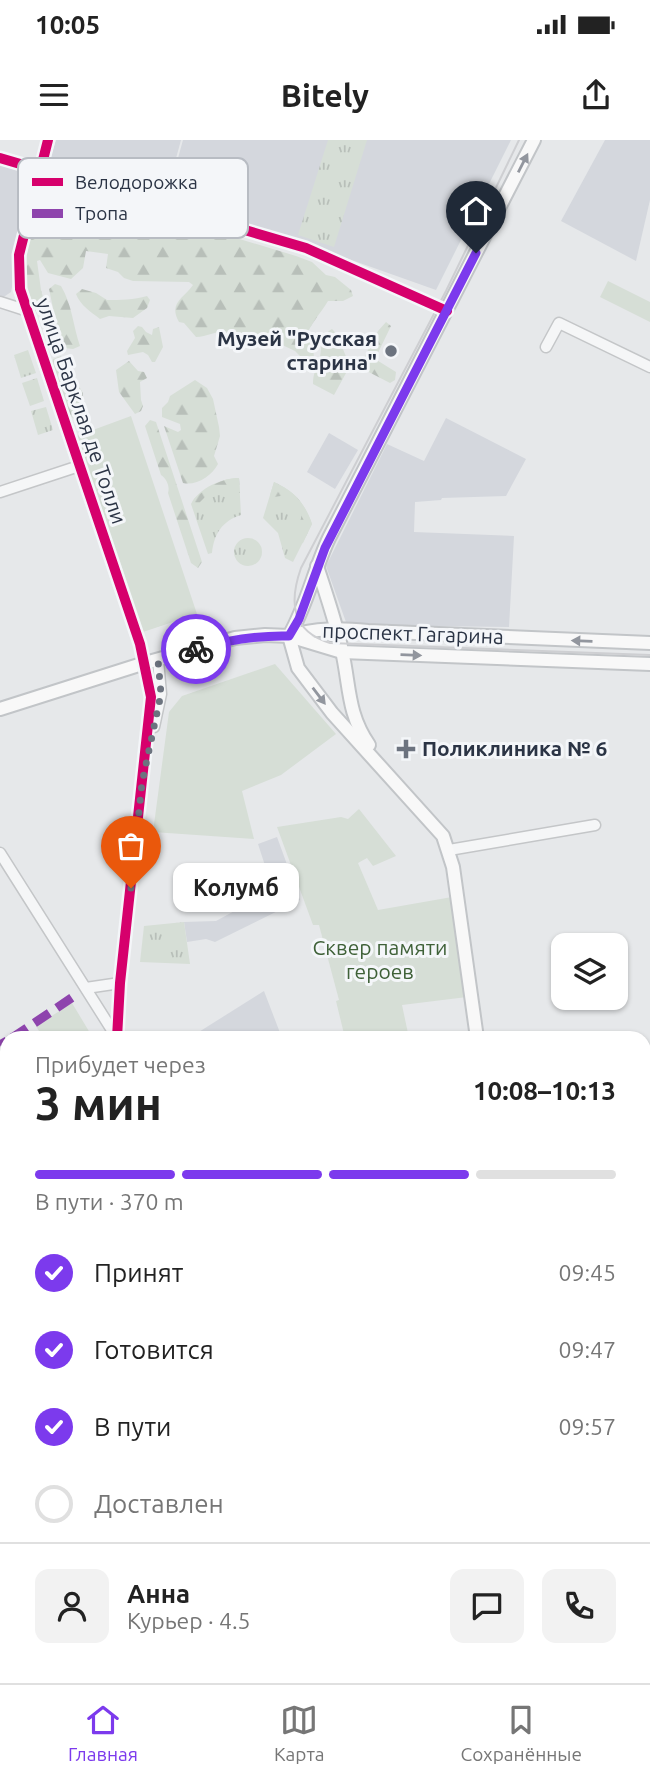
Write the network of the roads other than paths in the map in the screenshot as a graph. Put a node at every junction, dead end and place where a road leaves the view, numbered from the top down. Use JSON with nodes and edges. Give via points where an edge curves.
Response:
{"nodes":[{"id":1,"x":48,"y":140,"type":"edge"},
{"id":2,"x":534,"y":140,"type":"edge"},
{"id":3,"x":0,"y":158,"type":"edge"},
{"id":4,"x":43,"y":158,"type":"edge"},
{"id":5,"x":18,"y":162,"type":"edge"},
{"id":6,"x":248,"y":231,"type":"edge"},
{"id":7,"x":23,"y":238,"type":"edge"},
{"id":8,"x":0,"y":302,"type":"edge"},
{"id":9,"x":25,"y":310,"type":"junction"},
{"id":10,"x":447,"y":311,"type":"junction"},
{"id":11,"x":546,"y":347,"type":"dead end"},
{"id":12,"x":650,"y":367,"type":"edge"},
{"id":13,"x":79,"y":466,"type":"junction"},
{"id":14,"x":0,"y":492,"type":"edge"},
{"id":15,"x":317,"y":565,"type":"junction"},
{"id":16,"x":337,"y":628,"type":"junction"},
{"id":17,"x":289,"y":636,"type":"junction"},
{"id":18,"x":650,"y":643,"type":"edge"},
{"id":19,"x":342,"y":652,"type":"junction"},
{"id":20,"x":152,"y":662,"type":"junction"},
{"id":21,"x":650,"y":664,"type":"edge"},
{"id":22,"x":0,"y":709,"type":"edge"},
{"id":23,"x":391,"y":779,"type":"junction"},
{"id":24,"x":595,"y":825,"type":"dead end"},
{"id":25,"x":449,"y":850,"type":"junction"},
{"id":26,"x":0,"y":853,"type":"edge"},
{"id":27,"x":120,"y":983,"type":"junction"},
{"id":28,"x":106,"y":985,"type":"junction"},
{"id":29,"x":86,"y":988,"type":"junction"},
{"id":30,"x":119,"y":999,"type":"junction"},
{"id":31,"x":96,"y":1004,"type":"junction"},
{"id":32,"x":113,"y":1031,"type":"edge"},
{"id":33,"x":117,"y":1031,"type":"edge"},
{"id":34,"x":476,"y":1031,"type":"edge"}],
"edges":[{"from":1,"to":4,"type":"street","name":"улица Барклая де Толли"},
{"from":10,"to":2,"type":"main road","one_way":true},
{"from":3,"to":5,"type":"street"},
{"from":6,"to":10,"type":"street","via":[[306,248]]},
{"from":7,"to":9,"type":"street","name":"улица Барклая де Толли","via":[[18,277]]},
{"from":8,"to":9,"type":"street"},
{"from":9,"to":13,"type":"street","name":"улица Барклая де Толли"},
{"from":10,"to":15,"type":"main road"},
{"from":11,"to":12,"type":"street","via":[[559,323]]},
{"from":13,"to":14,"type":"street"},
{"from":13,"to":20,"type":"street","name":"улица Барклая де Толли"},
{"from":15,"to":16,"type":"main road"},
{"from":15,"to":17,"type":"main road"},
{"from":16,"to":17,"type":"main road","name":"проспект Гагарина"},
{"from":18,"to":16,"type":"main road","name":"проспект Гагарина","one_way":true},
{"from":16,"to":19,"type":"main road"},
{"from":17,"to":19,"type":"main road","name":"проспект Гагарина"},
{"from":17,"to":20,"type":"main road","via":[[235,638]]},
{"from":17,"to":23,"type":"main road","one_way":true,"via":[[298,668],[336,719]]},
{"from":19,"to":21,"type":"main road","name":"проспект Гагарина","one_way":true},
{"from":19,"to":23,"type":"main road","via":[[357,728]]},
{"from":20,"to":22,"type":"main road"},
{"from":20,"to":27,"type":"street","name":"улица Барклая де Толли"},
{"from":23,"to":25,"type":"main road","via":[[443,836]]},
{"from":24,"to":25,"type":"street"},
{"from":25,"to":34,"type":"main road"},
{"from":26,"to":29,"type":"street"},
{"from":27,"to":28,"type":"street"},
{"from":27,"to":30,"type":"street","name":"улица Барклая де Толли"},
{"from":28,"to":29,"type":"street"},
{"from":28,"to":30,"type":"street","via":[[116,988]]},
{"from":28,"to":31,"type":"street","via":[[95,994]]},
{"from":29,"to":31,"type":"street"},
{"from":30,"to":31,"type":"street","via":[[109,1011]]},
{"from":30,"to":33,"type":"street","name":"улица Барклая де Толли"},
{"from":31,"to":32,"type":"street"}]}
